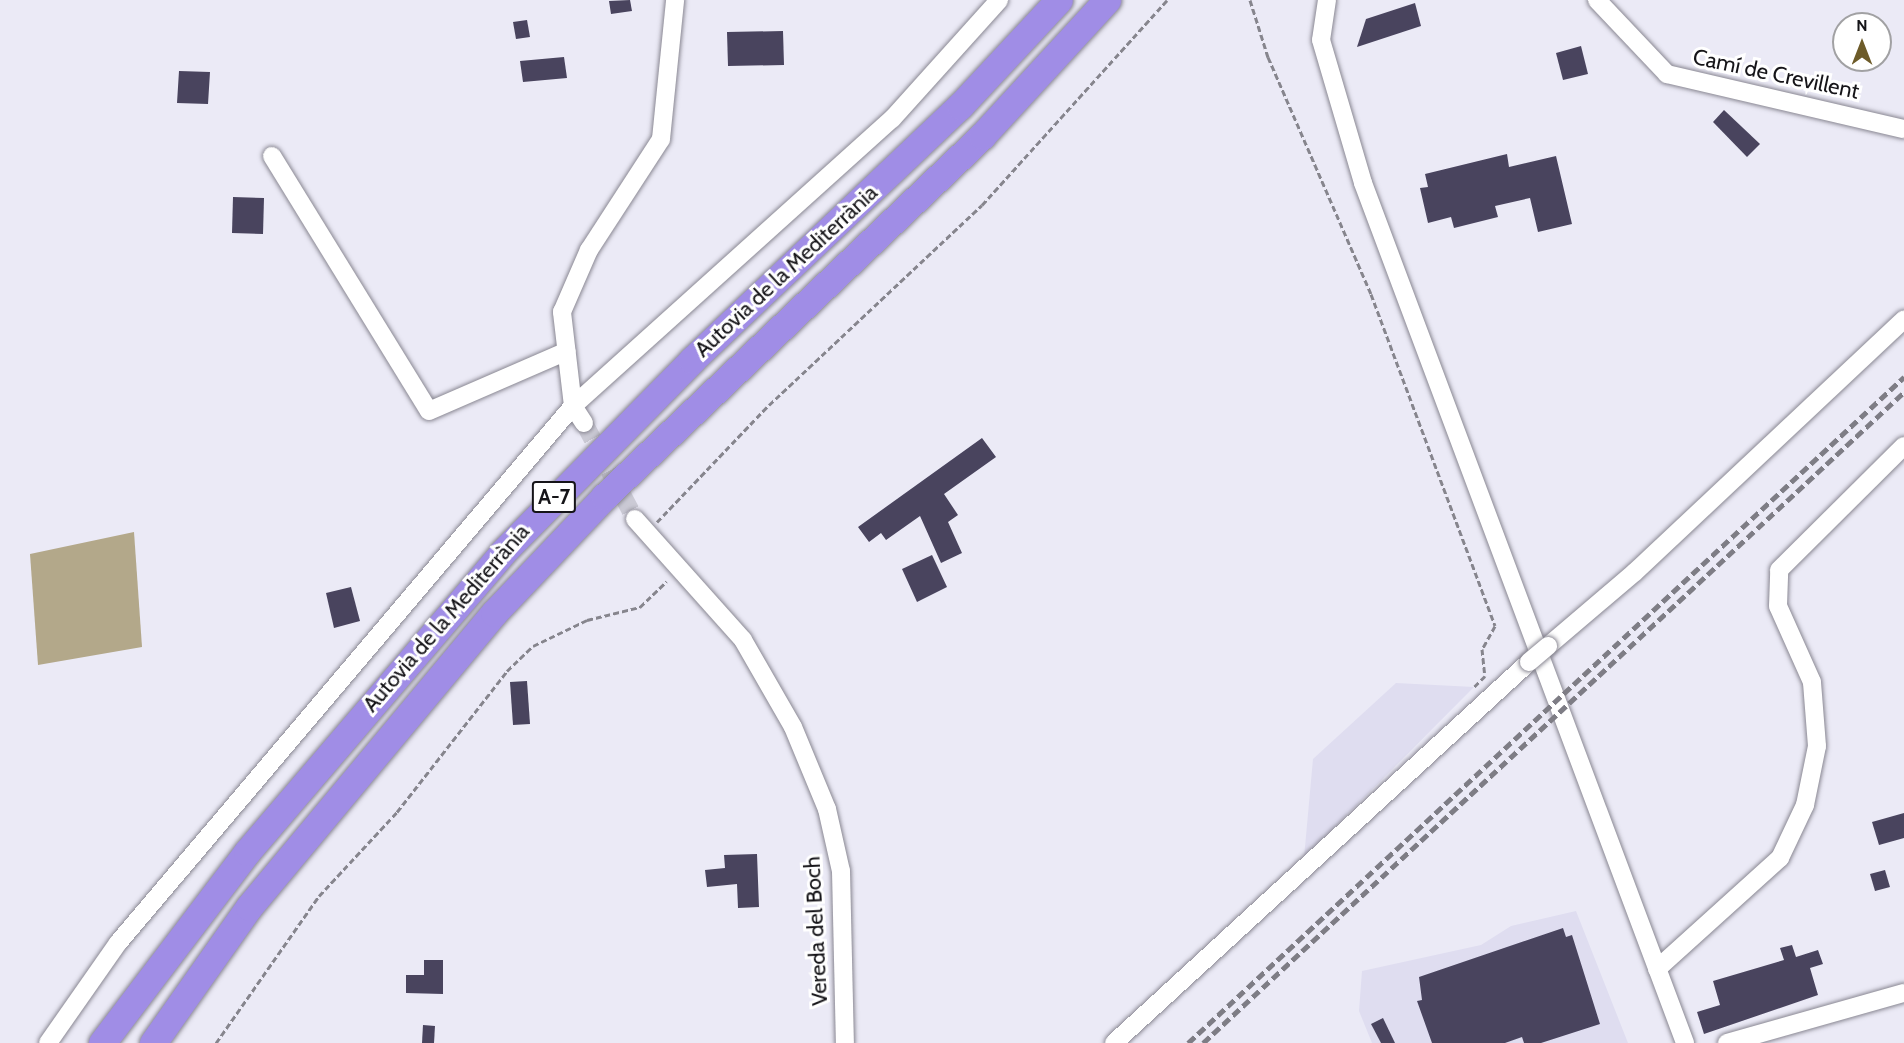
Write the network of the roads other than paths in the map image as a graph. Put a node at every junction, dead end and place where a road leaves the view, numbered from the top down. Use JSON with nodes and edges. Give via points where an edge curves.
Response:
{"nodes":[{"id":1,"x":675,"y":0,"type":"edge"},
{"id":2,"x":999,"y":0,"type":"edge"},
{"id":3,"x":1059,"y":0,"type":"edge"},
{"id":4,"x":1107,"y":0,"type":"edge"},
{"id":5,"x":1327,"y":0,"type":"edge"},
{"id":6,"x":1597,"y":0,"type":"edge"},
{"id":7,"x":1904,"y":129,"type":"edge"},
{"id":8,"x":272,"y":156,"type":"dead end"},
{"id":9,"x":1904,"y":319,"type":"edge"},
{"id":10,"x":567,"y":351,"type":"junction"},
{"id":11,"x":573,"y":406,"type":"junction"},
{"id":12,"x":584,"y":423,"type":"tunnel mouth"},
{"id":13,"x":1904,"y":446,"type":"edge"},
{"id":14,"x":635,"y":519,"type":"tunnel mouth"},
{"id":15,"x":1657,"y":969,"type":"junction"},
{"id":16,"x":1904,"y":993,"type":"edge"},
{"id":17,"x":48,"y":1043,"type":"edge"},
{"id":18,"x":102,"y":1043,"type":"edge"},
{"id":19,"x":153,"y":1043,"type":"edge"},
{"id":20,"x":846,"y":1043,"type":"edge"},
{"id":21,"x":1114,"y":1043,"type":"edge"},
{"id":22,"x":1685,"y":1043,"type":"edge"},
{"id":23,"x":1726,"y":1043,"type":"edge"}],
"edges":[{"from":1,"to":10,"type":"street","via":[[661,140],[590,250],[562,312]]},
{"from":2,"to":11,"type":"street","via":[[892,119]]},
{"from":3,"to":18,"type":"highway","name":"Autovia de la Mediterrània","number":"A-7","via":[[960,106],[692,360],[502,553],[248,852]]},
{"from":4,"to":19,"type":"highway","name":"Autovia de la Mediterrània","number":"A-7","via":[[982,136],[612,489],[494,613],[249,907]]},
{"from":5,"to":15,"type":"street","via":[[1321,40],[1363,183]]},
{"from":6,"to":7,"type":"street","name":"Camí de Crevillent","via":[[1667,74]]},
{"from":8,"to":10,"type":"street","via":[[429,411]]},
{"from":9,"to":21,"type":"street","bridge":true,"via":[[1635,572],[1529,662]]},
{"from":10,"to":11,"type":"street"},
{"from":11,"to":12,"type":"street"},
{"from":11,"to":17,"type":"street","via":[[118,943]]},
{"from":13,"to":15,"type":"street","via":[[1779,570],[1778,606],[1812,682],[1817,746],[1805,805],[1780,858]]},
{"from":14,"to":20,"type":"street","name":"Vereda del Boch","via":[[645,535],[743,640],[793,727],[827,809],[841,871]]},
{"from":15,"to":22,"type":"street"},
{"from":16,"to":23,"type":"street"}]}
